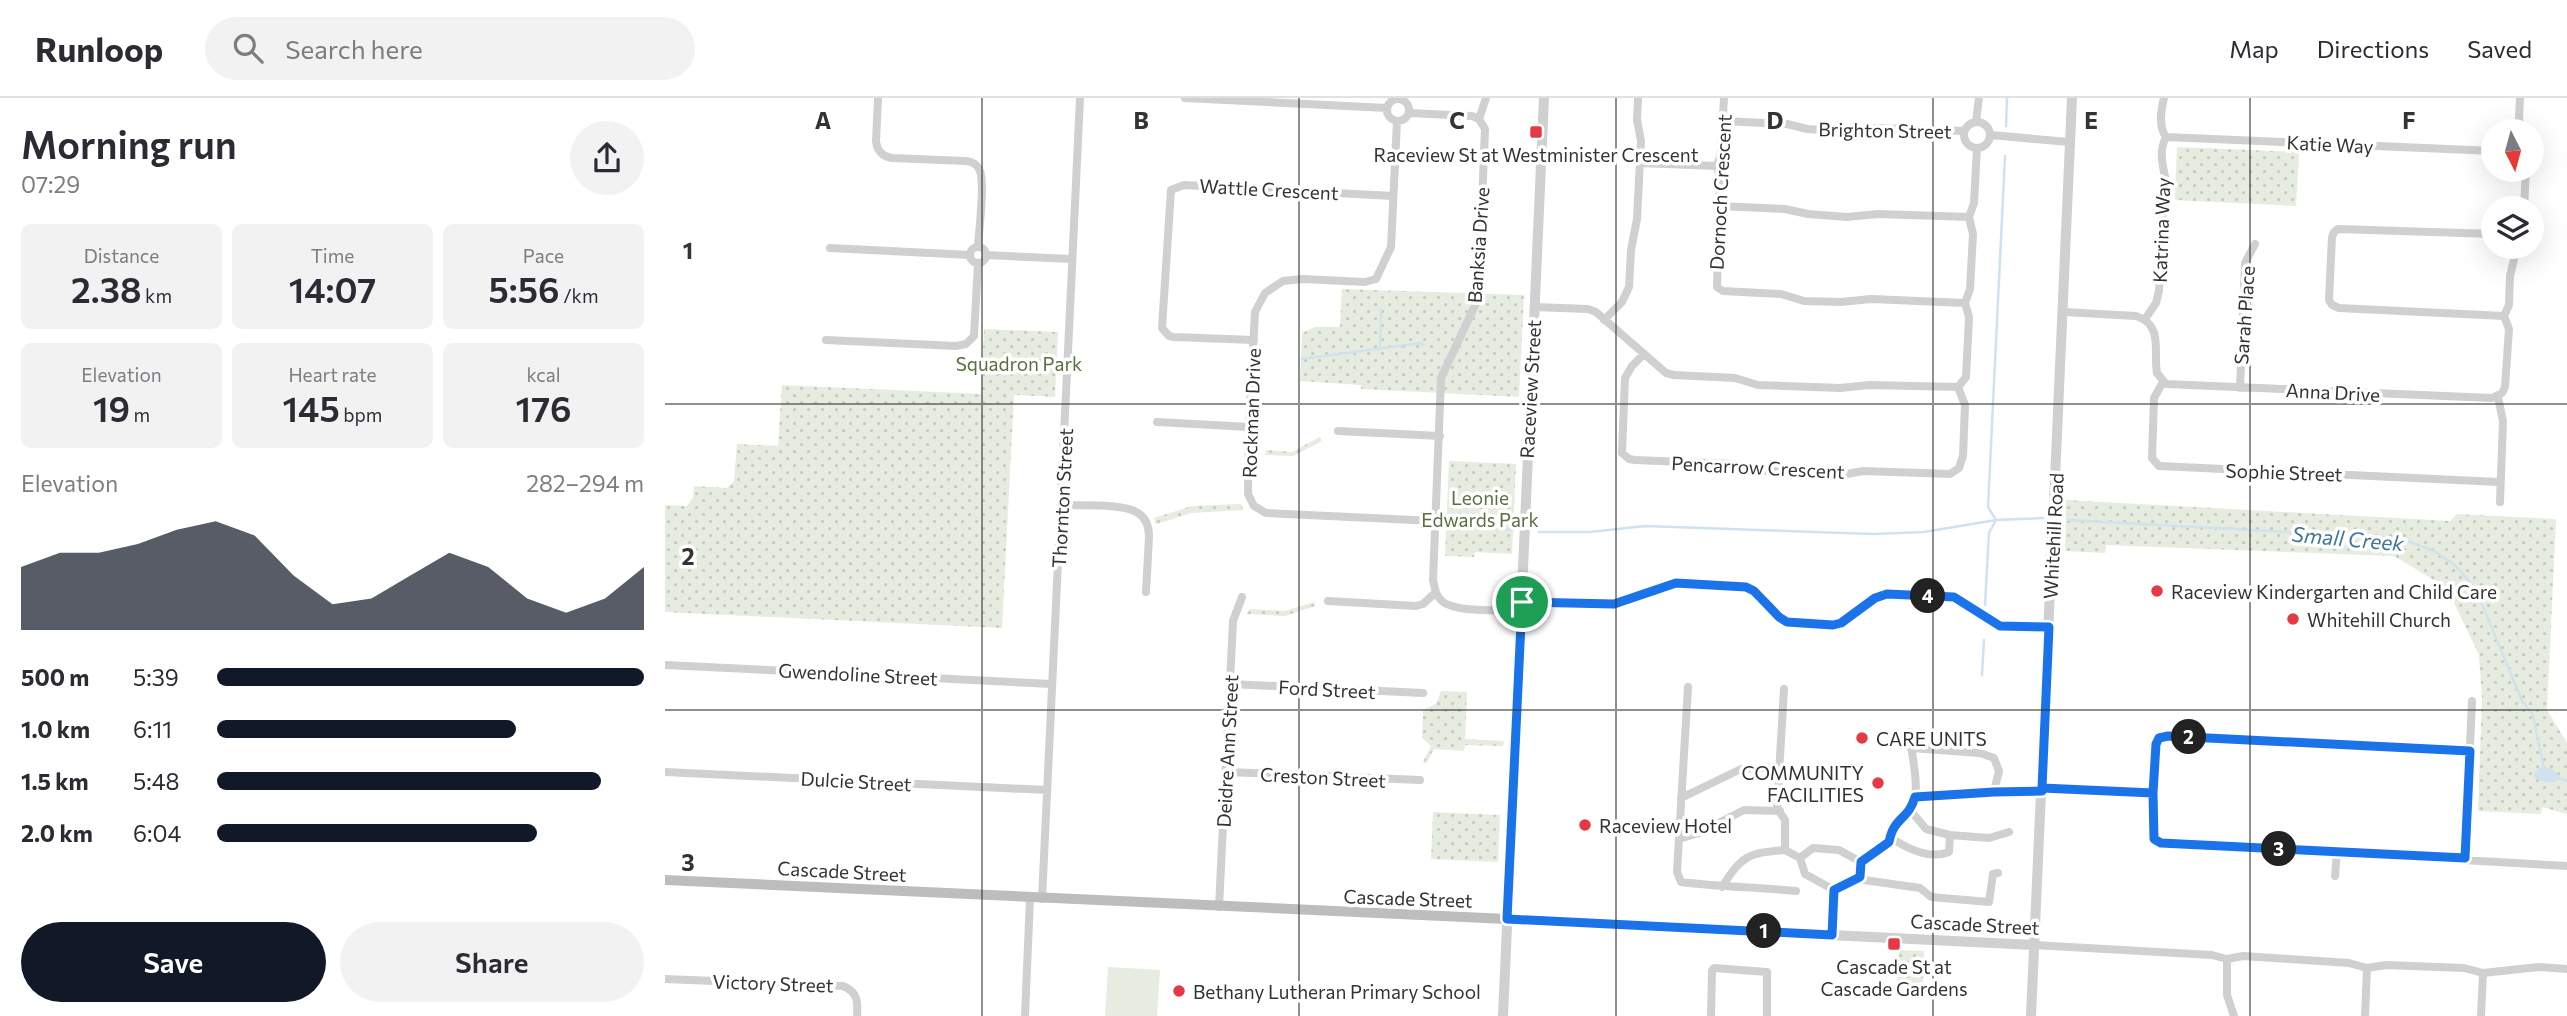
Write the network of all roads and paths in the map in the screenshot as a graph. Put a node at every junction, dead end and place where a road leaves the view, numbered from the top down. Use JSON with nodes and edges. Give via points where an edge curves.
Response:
{"nodes":[{"id":1,"x":878,"y":98,"type":"edge"},
{"id":2,"x":1080,"y":98,"type":"edge"},
{"id":3,"x":1185,"y":98,"type":"edge"},
{"id":4,"x":1486,"y":98,"type":"edge"},
{"id":5,"x":1544,"y":98,"type":"edge"},
{"id":6,"x":1638,"y":98,"type":"edge"},
{"id":7,"x":1724,"y":98,"type":"edge"},
{"id":8,"x":1979,"y":98,"type":"edge"},
{"id":9,"x":2072,"y":98,"type":"edge"},
{"id":10,"x":2164,"y":98,"type":"edge"},
{"id":11,"x":2520,"y":98,"type":"edge"},
{"id":12,"x":1398,"y":99,"type":"edge"},
{"id":13,"x":1387,"y":107,"type":"junction"},
{"id":14,"x":1409,"y":113,"type":"junction"},
{"id":15,"x":1479,"y":119,"type":"junction"},
{"id":16,"x":2519,"y":119,"type":"edge"},
{"id":17,"x":1397,"y":121,"type":"junction"},
{"id":18,"x":1722,"y":121,"type":"junction"},
{"id":19,"x":1976,"y":121,"type":"junction"},
{"id":20,"x":1964,"y":131,"type":"junction"},
{"id":21,"x":1991,"y":135,"type":"junction"},
{"id":22,"x":2166,"y":137,"type":"junction"},
{"id":23,"x":2069,"y":142,"type":"junction"},
{"id":24,"x":1977,"y":148,"type":"junction"},
{"id":25,"x":2481,"y":149,"type":"edge"},
{"id":26,"x":1640,"y":163,"type":"junction"},
{"id":27,"x":1717,"y":166,"type":"junction"},
{"id":28,"x":1393,"y":196,"type":"junction"},
{"id":29,"x":1718,"y":206,"type":"junction"},
{"id":30,"x":1969,"y":217,"type":"junction"},
{"id":31,"x":2481,"y":234,"type":"edge"},
{"id":32,"x":2255,"y":244,"type":"dead end"},
{"id":33,"x":978,"y":246,"type":"junction"},
{"id":34,"x":830,"y":248,"type":"dead end"},
{"id":35,"x":970,"y":255,"type":"junction"},
{"id":36,"x":986,"y":255,"type":"junction"},
{"id":37,"x":1072,"y":259,"type":"junction"},
{"id":38,"x":2515,"y":259,"type":"edge"},
{"id":39,"x":978,"y":263,"type":"junction"},
{"id":40,"x":1965,"y":303,"type":"junction"},
{"id":41,"x":1534,"y":307,"type":"junction"},
{"id":42,"x":2064,"y":312,"type":"junction"},
{"id":43,"x":2504,"y":316,"type":"junction"},
{"id":44,"x":2145,"y":319,"type":"junction"},
{"id":45,"x":1605,"y":320,"type":"junction"},
{"id":46,"x":826,"y":340,"type":"dead end"},
{"id":47,"x":1254,"y":340,"type":"junction"},
{"id":48,"x":1644,"y":354,"type":"junction"},
{"id":49,"x":2163,"y":382,"type":"junction"},
{"id":50,"x":1958,"y":387,"type":"junction"},
{"id":51,"x":2240,"y":387,"type":"junction"},
{"id":52,"x":2498,"y":397,"type":"junction"},
{"id":53,"x":1157,"y":422,"type":"dead end"},
{"id":54,"x":1249,"y":428,"type":"junction"},
{"id":55,"x":1338,"y":431,"type":"dead end"},
{"id":56,"x":1440,"y":436,"type":"junction"},
{"id":57,"x":2499,"y":482,"type":"junction"},
{"id":58,"x":2500,"y":502,"type":"dead end"},
{"id":59,"x":1062,"y":505,"type":"junction"},
{"id":60,"x":1435,"y":521,"type":"junction"},
{"id":61,"x":1146,"y":592,"type":"dead end"},
{"id":62,"x":1436,"y":593,"type":"junction"},
{"id":63,"x":1242,"y":597,"type":"dead end"},
{"id":64,"x":1328,"y":601,"type":"dead end"},
{"id":65,"x":1522,"y":606,"type":"junction"},
{"id":66,"x":2049,"y":627,"type":"junction"},
{"id":67,"x":665,"y":665,"type":"edge"},
{"id":68,"x":1052,"y":684,"type":"junction"},
{"id":69,"x":1230,"y":684,"type":"junction"},
{"id":70,"x":1688,"y":687,"type":"dead end"},
{"id":71,"x":1784,"y":689,"type":"dead end"},
{"id":72,"x":1423,"y":693,"type":"dead end"},
{"id":73,"x":2472,"y":701,"type":"dead end"},
{"id":74,"x":1909,"y":732,"type":"dead end"},
{"id":75,"x":1911,"y":748,"type":"junction"},
{"id":76,"x":2470,"y":751,"type":"junction"},
{"id":77,"x":1780,"y":767,"type":"junction"},
{"id":78,"x":665,"y":772,"type":"edge"},
{"id":79,"x":1227,"y":772,"type":"junction"},
{"id":80,"x":1420,"y":780,"type":"dead end"},
{"id":81,"x":1047,"y":790,"type":"junction"},
{"id":82,"x":2042,"y":790,"type":"junction"},
{"id":83,"x":1994,"y":792,"type":"junction"},
{"id":84,"x":2153,"y":793,"type":"junction"},
{"id":85,"x":1915,"y":797,"type":"junction"},
{"id":86,"x":1681,"y":798,"type":"junction"},
{"id":87,"x":1780,"y":811,"type":"junction"},
{"id":88,"x":1911,"y":811,"type":"junction"},
{"id":89,"x":2009,"y":832,"type":"dead end"},
{"id":90,"x":1950,"y":835,"type":"junction"},
{"id":91,"x":1890,"y":837,"type":"junction"},
{"id":92,"x":1679,"y":839,"type":"junction"},
{"id":93,"x":1785,"y":850,"type":"junction"},
{"id":94,"x":2337,"y":852,"type":"junction"},
{"id":95,"x":1800,"y":858,"type":"junction"},
{"id":96,"x":2465,"y":858,"type":"junction"},
{"id":97,"x":1861,"y":862,"type":"junction"},
{"id":98,"x":2567,"y":866,"type":"edge"},
{"id":99,"x":1998,"y":873,"type":"dead end"},
{"id":100,"x":2335,"y":876,"type":"dead end"},
{"id":101,"x":1857,"y":879,"type":"junction"},
{"id":102,"x":665,"y":880,"type":"edge"},
{"id":103,"x":1721,"y":887,"type":"junction"},
{"id":104,"x":1834,"y":890,"type":"junction"},
{"id":105,"x":1797,"y":891,"type":"dead end"},
{"id":106,"x":1030,"y":898,"type":"junction"},
{"id":107,"x":1042,"y":899,"type":"junction"},
{"id":108,"x":1219,"y":907,"type":"junction"},
{"id":109,"x":1507,"y":919,"type":"junction"},
{"id":110,"x":1832,"y":935,"type":"junction"},
{"id":111,"x":2034,"y":945,"type":"junction"},
{"id":112,"x":2227,"y":959,"type":"junction"},
{"id":113,"x":2367,"y":968,"type":"junction"},
{"id":114,"x":2567,"y":969,"type":"edge"},
{"id":115,"x":2483,"y":973,"type":"junction"},
{"id":116,"x":665,"y":979,"type":"edge"},
{"id":117,"x":857,"y":1016,"type":"edge"},
{"id":118,"x":1025,"y":1016,"type":"edge"},
{"id":119,"x":1503,"y":1016,"type":"edge"},
{"id":120,"x":1711,"y":1016,"type":"edge"},
{"id":121,"x":1767,"y":1016,"type":"edge"},
{"id":122,"x":2031,"y":1016,"type":"edge"},
{"id":123,"x":2234,"y":1016,"type":"edge"},
{"id":124,"x":2365,"y":1016,"type":"edge"},
{"id":125,"x":2481,"y":1016,"type":"edge"}],
"edges":[{"from":1,"to":33,"type":"street","via":[[876,141],[882,155],[966,161],[979,169]]},
{"from":2,"to":37,"type":"street","name":"Thornton Street"},
{"from":3,"to":13,"type":"street"},
{"from":4,"to":15,"type":"street"},
{"from":5,"to":41,"type":"street","name":"Raceview Street"},
{"from":6,"to":26,"type":"street"},
{"from":7,"to":18,"type":"street","name":"Dornoch Crescent"},
{"from":8,"to":19,"type":"street"},
{"from":9,"to":23,"type":"street","name":"Whitehill Road"},
{"from":10,"to":22,"type":"street","name":"Katrina Way","via":[[2161,113]]},
{"from":11,"to":16,"type":"street"},
{"from":12,"to":13,"type":"street"},
{"from":12,"to":14,"type":"street","via":[[1405,102]]},
{"from":13,"to":17,"type":"street","via":[[1390,118]]},
{"from":14,"to":15,"type":"street"},
{"from":14,"to":17,"type":"street"},
{"from":15,"to":56,"type":"street","name":"Banksia Drive","via":[[1485,129],[1478,299],[1441,378]]},
{"from":17,"to":28,"type":"street","name":"Rockman Drive"},
{"from":18,"to":20,"type":"street","name":"Brighton Street","via":[[1854,132],[1877,128]]},
{"from":18,"to":27,"type":"street","name":"Dornoch Crescent"},
{"from":19,"to":20,"type":"street"},
{"from":19,"to":21,"type":"street","via":[[1985,124]]},
{"from":20,"to":24,"type":"street","via":[[1966,143]]},
{"from":21,"to":23,"type":"street"},
{"from":21,"to":24,"type":"street","via":[[1986,145]]},
{"from":22,"to":25,"type":"street","name":"Katie Way"},
{"from":22,"to":44,"type":"street","name":"Katrina Way","via":[[2161,147],[2165,177],[2158,297]]},
{"from":23,"to":42,"type":"street","name":"Whitehill Road"},
{"from":24,"to":30,"type":"street"},
{"from":26,"to":27,"type":"street"},
{"from":26,"to":45,"type":"street","via":[[1629,287]]},
{"from":27,"to":29,"type":"street","name":"Dornoch Crescent"},
{"from":28,"to":47,"type":"street","name":"Rockman Drive","via":[[1391,247],[1376,279],[1283,281],[1265,293],[1255,313]]},
{"from":28,"to":47,"type":"street","name":"Wattle Crescent","via":[[1184,185],[1171,190],[1162,328],[1174,337]]},
{"from":29,"to":30,"type":"street","via":[[1847,216]]},
{"from":29,"to":40,"type":"street","name":"Dornoch Crescent","via":[[1716,279],[1723,291],[1841,303],[1871,299]]},
{"from":30,"to":40,"type":"street","via":[[1973,234]]},
{"from":31,"to":43,"type":"street","via":[[2338,229],[2332,237],[2329,300],[2339,308]]},
{"from":32,"to":51,"type":"street","name":"Sarah Place","via":[[2245,263]]},
{"from":33,"to":35,"type":"street"},
{"from":33,"to":36,"type":"street"},
{"from":34,"to":35,"type":"street"},
{"from":35,"to":39,"type":"street"},
{"from":36,"to":37,"type":"street"},
{"from":36,"to":39,"type":"street"},
{"from":37,"to":59,"type":"street","name":"Thornton Street"},
{"from":38,"to":43,"type":"street"},
{"from":39,"to":46,"type":"street","via":[[974,336],[966,344]]},
{"from":40,"to":50,"type":"street","via":[[1969,317],[1966,377]]},
{"from":41,"to":45,"type":"street","via":[[1588,310]]},
{"from":41,"to":65,"type":"street","name":"Raceview Street"},
{"from":42,"to":44,"type":"street"},
{"from":42,"to":66,"type":"street","name":"Whitehill Road"},
{"from":43,"to":52,"type":"street","via":[[2509,329],[2507,372]]},
{"from":44,"to":49,"type":"street","via":[[2156,333],[2156,368]]},
{"from":45,"to":48,"type":"street"},
{"from":47,"to":54,"type":"street","name":"Rockman Drive"},
{"from":48,"to":50,"type":"street","via":[[1674,376],[1840,388]]},
{"from":48,"to":50,"type":"street","name":"Pencarrow Crescent","via":[[1625,378],[1622,453],[1635,460],[1842,475],[1863,471],[1950,474],[1959,468],[1963,456],[1965,405]]},
{"from":49,"to":51,"type":"street","name":"Anna Drive"},
{"from":49,"to":57,"type":"street","name":"Sophie Street","via":[[2154,398],[2152,458],[2159,466]]},
{"from":51,"to":52,"type":"street","name":"Anna Drive"},
{"from":52,"to":57,"type":"street","via":[[2503,421]]},
{"from":53,"to":54,"type":"street"},
{"from":54,"to":60,"type":"street","name":"Rockman Drive","via":[[1248,494],[1254,506],[1266,513]]},
{"from":55,"to":56,"type":"street"},
{"from":56,"to":60,"type":"street","name":"Banksia Drive"},
{"from":57,"to":58,"type":"street"},
{"from":59,"to":61,"type":"street","via":[[1131,509],[1143,517],[1149,530]]},
{"from":59,"to":68,"type":"street","name":"Thornton Street"},
{"from":60,"to":62,"type":"street"},
{"from":62,"to":64,"type":"street","via":[[1416,606]]},
{"from":62,"to":65,"type":"street","via":[[1452,607]]},
{"from":63,"to":69,"type":"street","name":"Deidre Ann Street","via":[[1233,621]]},
{"from":65,"to":66,"type":"street","via":[[1614,604],[1687,583],[1746,587],[1787,622],[1841,623],[1887,594],[1954,597],[2000,626]]},
{"from":65,"to":109,"type":"street","name":"Raceview Street"},
{"from":66,"to":82,"type":"street","name":"Whitehill Road"},
{"from":67,"to":68,"type":"street","name":"Gwendoline Street"},
{"from":68,"to":81,"type":"street","name":"Thornton Street"},
{"from":69,"to":72,"type":"street","name":"Ford Street"},
{"from":69,"to":79,"type":"street","name":"Deidre Ann Street"},
{"from":70,"to":86,"type":"street"},
{"from":71,"to":77,"type":"street"},
{"from":73,"to":76,"type":"street"},
{"from":74,"to":75,"type":"street"},
{"from":75,"to":83,"type":"street","via":[[1994,758],[1999,771]]},
{"from":75,"to":85,"type":"street"},
{"from":76,"to":84,"type":"street","via":[[2168,736],[2156,744]]},
{"from":76,"to":96,"type":"street"},
{"from":77,"to":86,"type":"street","via":[[1741,768]]},
{"from":77,"to":87,"type":"street"},
{"from":78,"to":81,"type":"street","name":"Dulcie Street"},
{"from":79,"to":80,"type":"street","name":"Creston Street"},
{"from":79,"to":108,"type":"street","name":"Deidre Ann Street"},
{"from":81,"to":107,"type":"street","name":"Thornton Street"},
{"from":82,"to":83,"type":"street"},
{"from":82,"to":84,"type":"street"},
{"from":82,"to":111,"type":"street","name":"Whitehill Road"},
{"from":83,"to":85,"type":"street"},
{"from":84,"to":94,"type":"street","via":[[2152,831],[2161,843]]},
{"from":85,"to":88,"type":"street"},
{"from":86,"to":92,"type":"street"},
{"from":87,"to":92,"type":"street","via":[[1744,810]]},
{"from":87,"to":93,"type":"street","via":[[1785,820]]},
{"from":88,"to":90,"type":"street","via":[[1926,829]]},
{"from":88,"to":91,"type":"street","via":[[1892,826]]},
{"from":89,"to":90,"type":"street","via":[[1989,838]]},
{"from":90,"to":91,"type":"street","via":[[1949,852],[1939,856],[1907,849]]},
{"from":91,"to":97,"type":"street"},
{"from":92,"to":103,"type":"street","via":[[1677,872],[1681,882]]},
{"from":93,"to":95,"type":"street"},
{"from":93,"to":103,"type":"street","via":[[1760,852],[1738,863]]},
{"from":94,"to":96,"type":"street"},
{"from":94,"to":100,"type":"street"},
{"from":95,"to":97,"type":"street","via":[[1813,848],[1839,850]]},
{"from":95,"to":104,"type":"street","via":[[1805,874]]},
{"from":96,"to":98,"type":"street"},
{"from":97,"to":101,"type":"street"},
{"from":99,"to":101,"type":"street","via":[[1993,874],[1989,902],[1931,897],[1920,888]]},
{"from":101,"to":104,"type":"street"},
{"from":102,"to":106,"type":"main road","name":"Cascade Street"},
{"from":103,"to":105,"type":"street"},
{"from":104,"to":110,"type":"street"},
{"from":106,"to":107,"type":"main road","name":"Cascade Street"},
{"from":106,"to":118,"type":"street"},
{"from":107,"to":108,"type":"main road","name":"Cascade Street"},
{"from":108,"to":109,"type":"main road","name":"Cascade Street"},
{"from":109,"to":110,"type":"street","name":"Cascade Street"},
{"from":109,"to":119,"type":"street","name":"Raceview Street"},
{"from":110,"to":111,"type":"street","name":"Cascade Street"},
{"from":111,"to":112,"type":"street","name":"Cascade Street"},
{"from":111,"to":122,"type":"street","name":"Whitehill Road"},
{"from":112,"to":113,"type":"street","name":"Cascade Street","via":[[2243,956]]},
{"from":112,"to":123,"type":"street","via":[[2227,995]]},
{"from":113,"to":115,"type":"street","name":"Cascade Street","via":[[2425,966]]},
{"from":113,"to":124,"type":"street"},
{"from":114,"to":115,"type":"street","name":"Cascade Street"},
{"from":115,"to":125,"type":"street"},
{"from":116,"to":117,"type":"street","name":"Victory Street","via":[[843,986],[857,996]]},
{"from":120,"to":121,"type":"street","via":[[1714,968],[1767,972]]}]}
